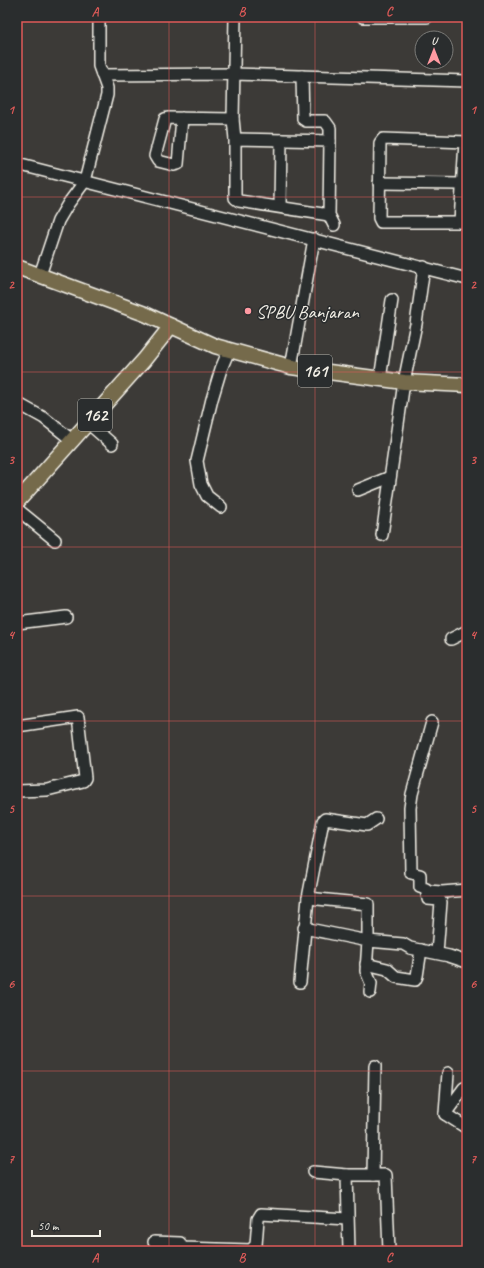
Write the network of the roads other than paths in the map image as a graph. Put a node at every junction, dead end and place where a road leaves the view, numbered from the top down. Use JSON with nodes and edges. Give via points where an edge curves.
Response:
{"nodes":[{"id":1,"x":99,"y":17,"type":"edge"},
{"id":2,"x":235,"y":17,"type":"edge"},
{"id":3,"x":363,"y":17,"type":"edge"},
{"id":4,"x":427,"y":17,"type":"edge"},
{"id":5,"x":233,"y":74,"type":"junction"},
{"id":6,"x":102,"y":75,"type":"junction"},
{"id":7,"x":302,"y":76,"type":"junction"},
{"id":8,"x":467,"y":81,"type":"edge"},
{"id":9,"x":182,"y":118,"type":"dead end"},
{"id":10,"x":233,"y":119,"type":"junction"},
{"id":11,"x":235,"y":139,"type":"junction"},
{"id":12,"x":281,"y":140,"type":"junction"},
{"id":13,"x":330,"y":141,"type":"junction"},
{"id":14,"x":466,"y":142,"type":"edge"},
{"id":15,"x":17,"y":164,"type":"edge"},
{"id":16,"x":85,"y":181,"type":"junction"},
{"id":17,"x":379,"y":183,"type":"junction"},
{"id":18,"x":462,"y":184,"type":"junction"},
{"id":19,"x":280,"y":206,"type":"junction"},
{"id":20,"x":463,"y":222,"type":"edge"},
{"id":21,"x":314,"y":239,"type":"junction"},
{"id":22,"x":424,"y":267,"type":"junction"},
{"id":23,"x":17,"y":268,"type":"edge"},
{"id":24,"x":40,"y":275,"type":"junction"},
{"id":25,"x":467,"y":279,"type":"edge"},
{"id":26,"x":392,"y":300,"type":"dead end"},
{"id":27,"x":171,"y":326,"type":"junction"},
{"id":28,"x":229,"y":350,"type":"junction"},
{"id":29,"x":291,"y":367,"type":"junction"},
{"id":30,"x":380,"y":379,"type":"junction"},
{"id":31,"x":404,"y":382,"type":"junction"},
{"id":32,"x":467,"y":385,"type":"edge"},
{"id":33,"x":17,"y":403,"type":"edge"},
{"id":34,"x":88,"y":423,"type":"junction"},
{"id":35,"x":73,"y":441,"type":"junction"},
{"id":36,"x":112,"y":444,"type":"dead end"},
{"id":37,"x":390,"y":477,"type":"junction"},
{"id":38,"x":358,"y":490,"type":"dead end"},
{"id":39,"x":17,"y":502,"type":"edge"},
{"id":40,"x":221,"y":507,"type":"dead end"},
{"id":41,"x":17,"y":509,"type":"edge"},
{"id":42,"x":382,"y":535,"type":"dead end"},
{"id":43,"x":55,"y":540,"type":"dead end"},
{"id":44,"x":66,"y":617,"type":"dead end"},
{"id":45,"x":17,"y":624,"type":"edge"},
{"id":46,"x":467,"y":631,"type":"edge"},
{"id":47,"x":451,"y":638,"type":"dead end"},
{"id":48,"x":432,"y":722,"type":"dead end"},
{"id":49,"x":17,"y":726,"type":"edge"},
{"id":50,"x":17,"y":791,"type":"edge"},
{"id":51,"x":376,"y":819,"type":"dead end"},
{"id":52,"x":467,"y":890,"type":"edge"},
{"id":53,"x":427,"y":891,"type":"junction"},
{"id":54,"x":308,"y":898,"type":"junction"},
{"id":55,"x":304,"y":928,"type":"junction"},
{"id":56,"x":368,"y":941,"type":"junction"},
{"id":57,"x":421,"y":950,"type":"junction"},
{"id":58,"x":437,"y":953,"type":"junction"},
{"id":59,"x":465,"y":961,"type":"edge"},
{"id":60,"x":366,"y":964,"type":"junction"},
{"id":61,"x":300,"y":982,"type":"dead end"},
{"id":62,"x":370,"y":992,"type":"dead end"},
{"id":63,"x":375,"y":1066,"type":"dead end"},
{"id":64,"x":448,"y":1073,"type":"dead end"},
{"id":65,"x":464,"y":1088,"type":"dead end"},
{"id":66,"x":445,"y":1114,"type":"junction"},
{"id":67,"x":467,"y":1128,"type":"edge"},
{"id":68,"x":313,"y":1172,"type":"dead end"},
{"id":69,"x":347,"y":1175,"type":"junction"},
{"id":70,"x":373,"y":1175,"type":"junction"},
{"id":71,"x":347,"y":1219,"type":"junction"},
{"id":72,"x":154,"y":1242,"type":"dead end"},
{"id":73,"x":182,"y":1249,"type":"edge"},
{"id":74,"x":349,"y":1251,"type":"edge"},
{"id":75,"x":389,"y":1251,"type":"edge"}],
"edges":[{"from":1,"to":6,"type":"street","via":[[99,59]]},
{"from":2,"to":5,"type":"street"},
{"from":3,"to":4,"type":"street"},
{"from":5,"to":6,"type":"street"},
{"from":5,"to":7,"type":"street"},
{"from":5,"to":10,"type":"street"},
{"from":6,"to":16,"type":"street","via":[[107,95]]},
{"from":7,"to":8,"type":"street"},
{"from":7,"to":13,"type":"street","via":[[303,119],[325,121],[330,128]]},
{"from":9,"to":10,"type":"street"},
{"from":10,"to":11,"type":"street"},
{"from":11,"to":12,"type":"street"},
{"from":11,"to":19,"type":"street","via":[[236,198],[239,201]]},
{"from":12,"to":13,"type":"street"},
{"from":12,"to":19,"type":"street"},
{"from":13,"to":19,"type":"street","via":[[332,220]]},
{"from":14,"to":17,"type":"street","via":[[383,139],[380,143]]},
{"from":14,"to":18,"type":"street"},
{"from":15,"to":16,"type":"street"},
{"from":16,"to":21,"type":"street"},
{"from":16,"to":24,"type":"street","via":[[58,221]]},
{"from":17,"to":18,"type":"street"},
{"from":17,"to":20,"type":"street","via":[[381,222]]},
{"from":18,"to":20,"type":"street"},
{"from":21,"to":22,"type":"street"},
{"from":21,"to":29,"type":"street"},
{"from":22,"to":25,"type":"street"},
{"from":22,"to":31,"type":"street"},
{"from":23,"to":24,"type":"main road","number":"161"},
{"from":24,"to":27,"type":"main road","number":"161"},
{"from":26,"to":30,"type":"street"},
{"from":27,"to":28,"type":"main road","number":"161"},
{"from":27,"to":34,"type":"main road","number":"162"},
{"from":28,"to":29,"type":"main road","number":"161"},
{"from":28,"to":40,"type":"street","via":[[212,399],[197,461],[201,484],[207,496]]},
{"from":29,"to":30,"type":"main road","number":"161"},
{"from":30,"to":31,"type":"main road","number":"161"},
{"from":31,"to":32,"type":"main road","number":"161"},
{"from":31,"to":37,"type":"street"},
{"from":33,"to":35,"type":"street","via":[[44,418]]},
{"from":34,"to":35,"type":"main road","number":"162"},
{"from":34,"to":36,"type":"street"},
{"from":35,"to":39,"type":"main road","number":"162"},
{"from":37,"to":38,"type":"street"},
{"from":37,"to":42,"type":"street"},
{"from":41,"to":43,"type":"street"},
{"from":44,"to":45,"type":"street"},
{"from":46,"to":47,"type":"street"},
{"from":48,"to":53,"type":"street","via":[[410,808],[411,873],[420,874],[420,887]]},
{"from":49,"to":50,"type":"street","via":[[78,717],[85,778],[83,781],[52,789]]},
{"from":51,"to":54,"type":"street","via":[[372,824],[366,825],[325,819]]},
{"from":52,"to":53,"type":"street"},
{"from":53,"to":58,"type":"street","via":[[428,899],[441,902]]},
{"from":54,"to":55,"type":"street"},
{"from":54,"to":56,"type":"street","via":[[368,904]]},
{"from":55,"to":56,"type":"street"},
{"from":55,"to":61,"type":"street"},
{"from":56,"to":57,"type":"street","via":[[403,944]]},
{"from":56,"to":60,"type":"street"},
{"from":57,"to":58,"type":"street"},
{"from":57,"to":60,"type":"street","via":[[417,976],[414,980],[396,977],[387,969]]},
{"from":58,"to":59,"type":"street"},
{"from":60,"to":62,"type":"street","via":[[371,983]]},
{"from":63,"to":70,"type":"street"},
{"from":64,"to":66,"type":"street"},
{"from":65,"to":66,"type":"street"},
{"from":66,"to":67,"type":"street"},
{"from":68,"to":69,"type":"street"},
{"from":69,"to":70,"type":"street"},
{"from":69,"to":71,"type":"street"},
{"from":70,"to":75,"type":"street","via":[[386,1175]]},
{"from":71,"to":73,"type":"street","via":[[262,1214],[258,1219],[256,1245],[251,1250]]},
{"from":71,"to":74,"type":"street"},
{"from":72,"to":73,"type":"street","via":[[180,1243]]}]}
